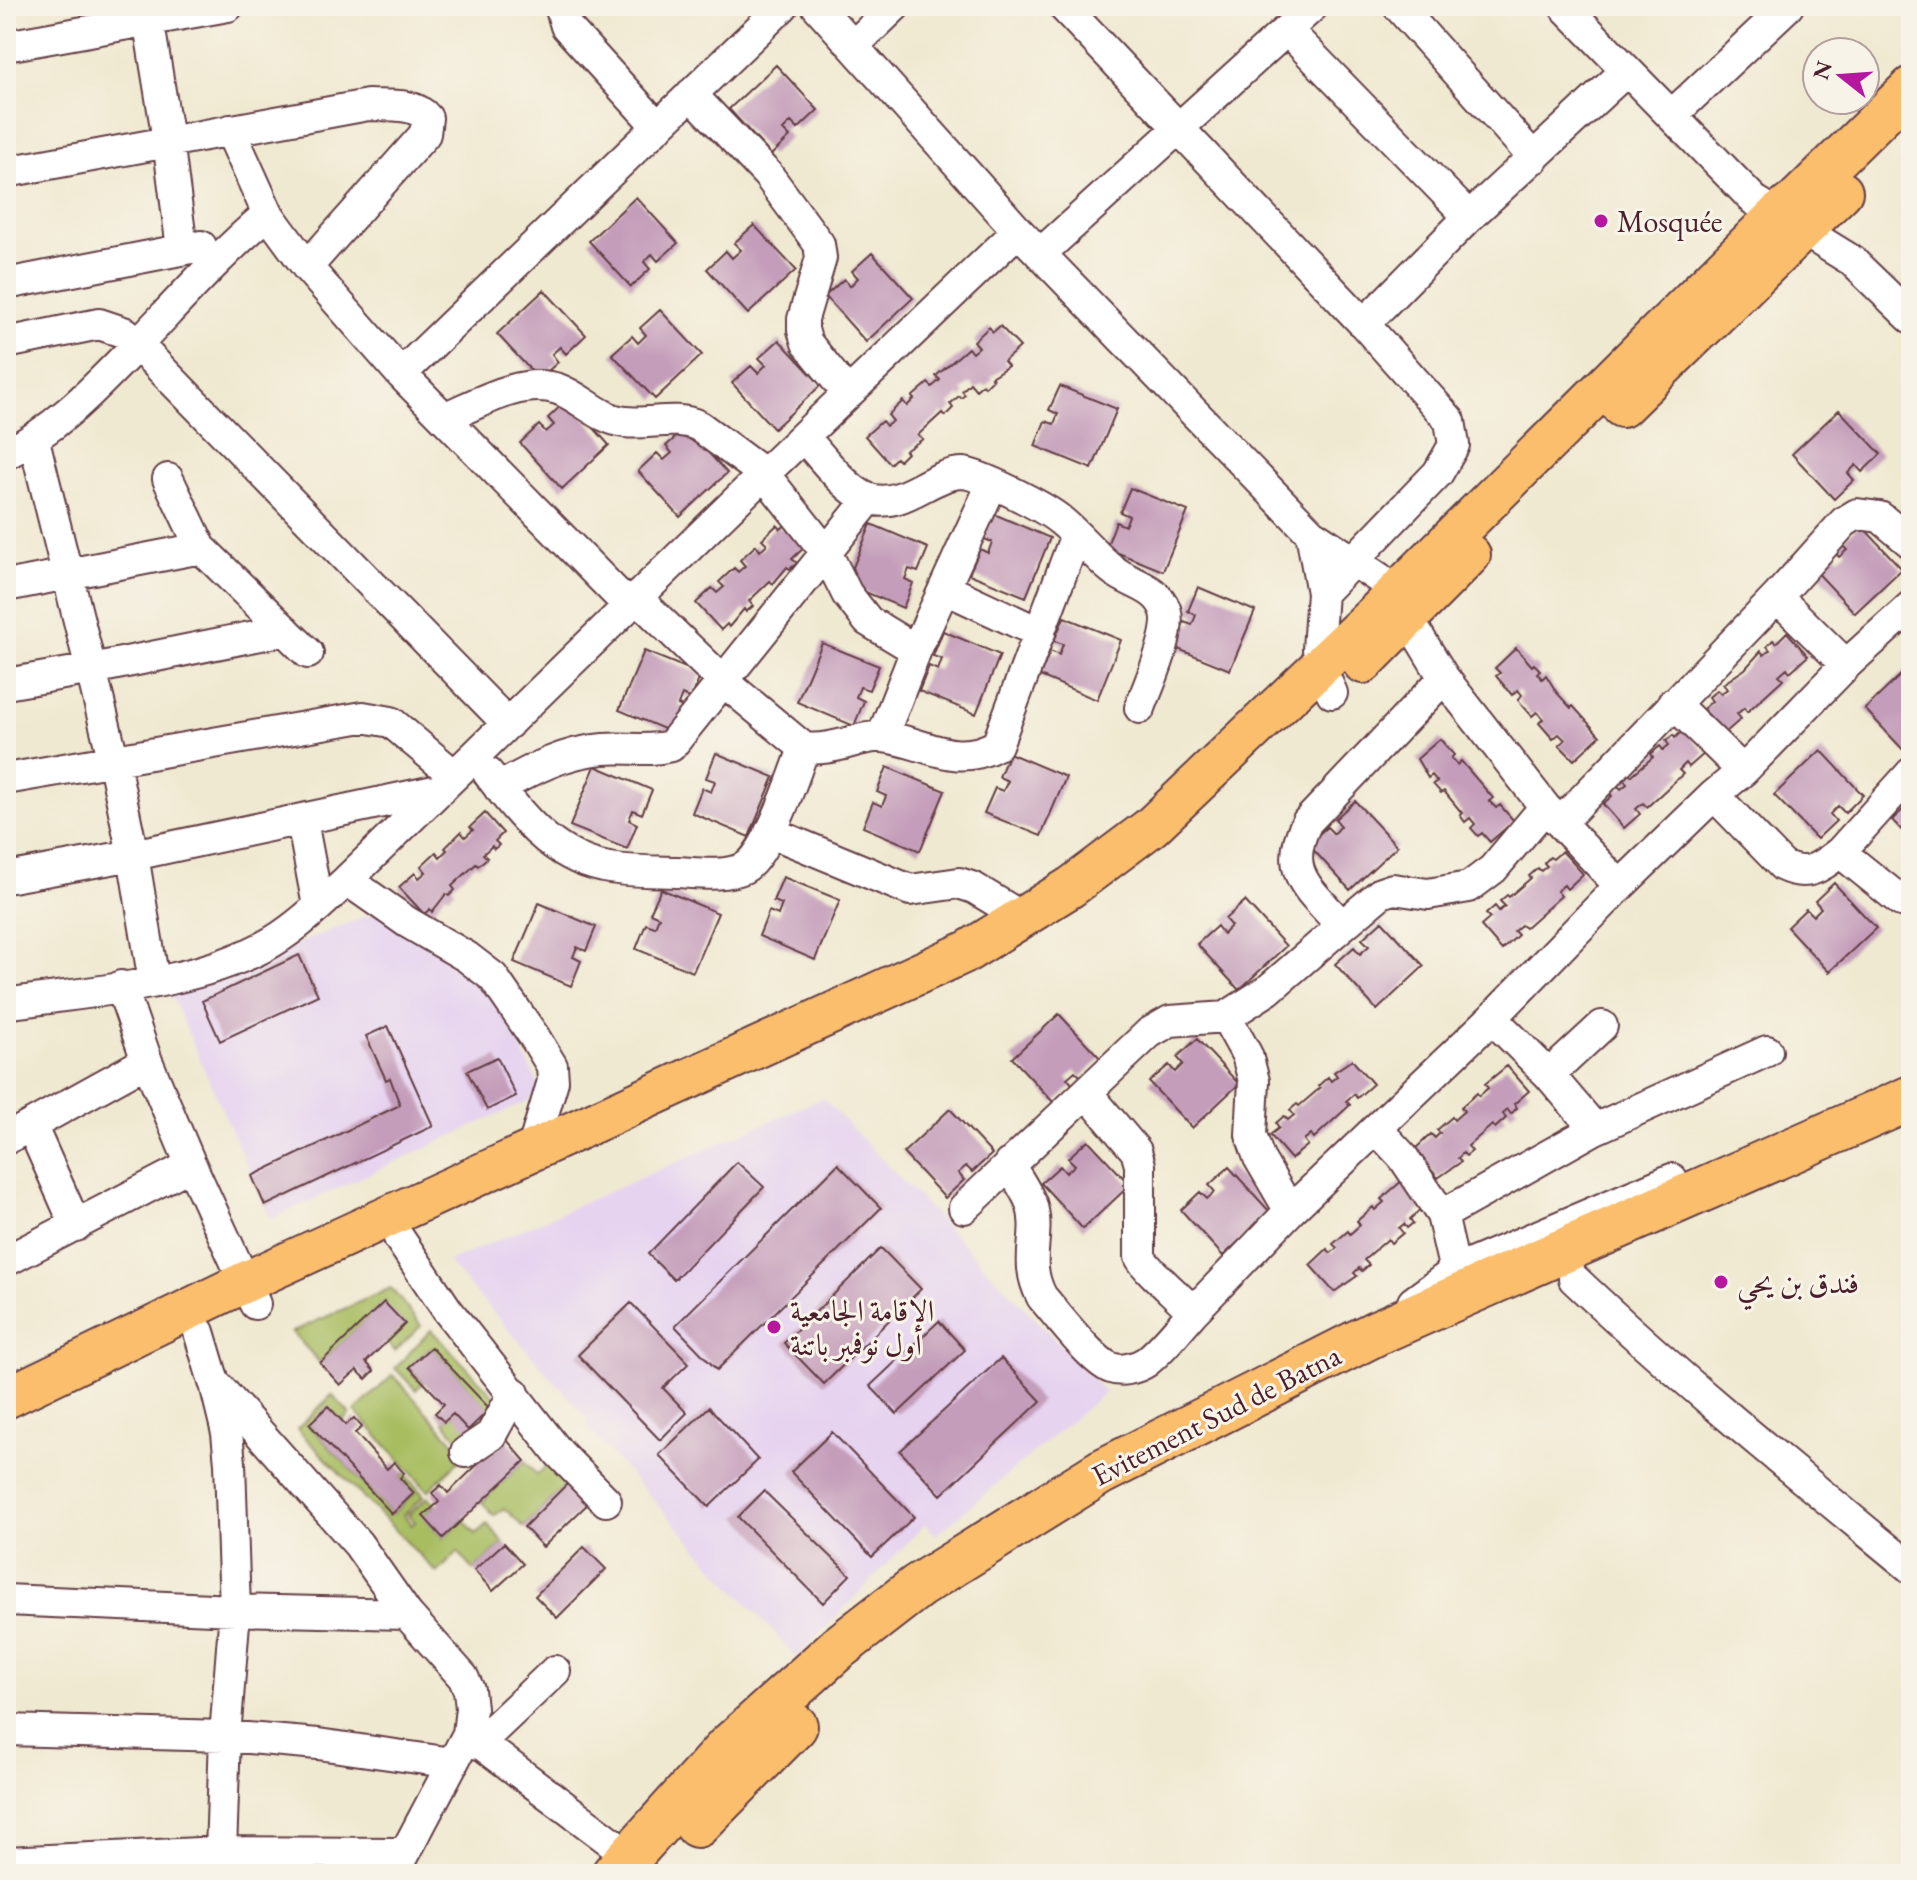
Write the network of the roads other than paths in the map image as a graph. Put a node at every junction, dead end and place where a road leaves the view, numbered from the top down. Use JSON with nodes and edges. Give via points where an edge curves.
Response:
{"nodes":[{"id":1,"x":228,"y":6,"type":"edge"},
{"id":2,"x":560,"y":6,"type":"edge"},
{"id":3,"x":783,"y":6,"type":"edge"},
{"id":4,"x":817,"y":6,"type":"edge"},
{"id":5,"x":895,"y":6,"type":"edge"},
{"id":6,"x":1063,"y":6,"type":"edge"},
{"id":7,"x":1313,"y":6,"type":"edge"},
{"id":8,"x":1398,"y":6,"type":"edge"},
{"id":9,"x":1564,"y":6,"type":"edge"},
{"id":10,"x":1788,"y":6,"type":"edge"},
{"id":11,"x":147,"y":13,"type":"edge"},
{"id":12,"x":1287,"y":30,"type":"junction"},
{"id":13,"x":6,"y":46,"type":"edge"},
{"id":14,"x":853,"y":46,"type":"junction"},
{"id":15,"x":1627,"y":70,"type":"junction"},
{"id":16,"x":1911,"y":87,"type":"edge"},
{"id":17,"x":691,"y":94,"type":"junction"},
{"id":18,"x":1672,"y":115,"type":"junction"},
{"id":19,"x":1911,"y":124,"type":"edge"},
{"id":20,"x":658,"y":127,"type":"junction"},
{"id":21,"x":230,"y":130,"type":"junction"},
{"id":22,"x":1179,"y":130,"type":"junction"},
{"id":23,"x":168,"y":140,"type":"junction"},
{"id":24,"x":1534,"y":158,"type":"junction"},
{"id":25,"x":6,"y":172,"type":"edge"},
{"id":26,"x":268,"y":214,"type":"junction"},
{"id":27,"x":1469,"y":217,"type":"junction"},
{"id":28,"x":1791,"y":222,"type":"junction"},
{"id":29,"x":1018,"y":231,"type":"junction"},
{"id":30,"x":235,"y":242,"type":"junction"},
{"id":31,"x":182,"y":249,"type":"junction"},
{"id":32,"x":1040,"y":254,"type":"junction"},
{"id":33,"x":307,"y":267,"type":"junction"},
{"id":34,"x":6,"y":284,"type":"edge"},
{"id":35,"x":1911,"y":318,"type":"edge"},
{"id":36,"x":1364,"y":324,"type":"junction"},
{"id":37,"x":6,"y":343,"type":"edge"},
{"id":38,"x":139,"y":343,"type":"junction"},
{"id":39,"x":401,"y":374,"type":"junction"},
{"id":40,"x":848,"y":394,"type":"junction"},
{"id":41,"x":444,"y":418,"type":"junction"},
{"id":42,"x":804,"y":437,"type":"junction"},
{"id":43,"x":34,"y":440,"type":"junction"},
{"id":44,"x":6,"y":454,"type":"edge"},
{"id":45,"x":764,"y":474,"type":"junction"},
{"id":46,"x":168,"y":479,"type":"dead end"},
{"id":47,"x":992,"y":484,"type":"junction"},
{"id":48,"x":869,"y":499,"type":"junction"},
{"id":49,"x":1311,"y":533,"type":"junction"},
{"id":50,"x":1076,"y":535,"type":"junction"},
{"id":51,"x":1911,"y":543,"type":"edge"},
{"id":52,"x":201,"y":548,"type":"junction"},
{"id":53,"x":826,"y":552,"type":"junction"},
{"id":54,"x":1354,"y":563,"type":"junction"},
{"id":55,"x":66,"y":573,"type":"junction"},
{"id":56,"x":6,"y":586,"type":"edge"},
{"id":57,"x":946,"y":589,"type":"junction"},
{"id":58,"x":1322,"y":593,"type":"junction"},
{"id":59,"x":1777,"y":597,"type":"junction"},
{"id":60,"x":633,"y":602,"type":"junction"},
{"id":61,"x":1402,"y":606,"type":"junction"},
{"id":62,"x":1911,"y":606,"type":"edge"},
{"id":63,"x":285,"y":630,"type":"junction"},
{"id":64,"x":1040,"y":633,"type":"junction"},
{"id":65,"x":916,"y":650,"type":"junction"},
{"id":66,"x":308,"y":653,"type":"dead end"},
{"id":67,"x":1846,"y":665,"type":"junction"},
{"id":68,"x":92,"y":669,"type":"junction"},
{"id":69,"x":1444,"y":678,"type":"junction"},
{"id":70,"x":722,"y":680,"type":"junction"},
{"id":71,"x":1326,"y":680,"type":"junction"},
{"id":72,"x":6,"y":684,"type":"edge"},
{"id":73,"x":1673,"y":703,"type":"junction"},
{"id":74,"x":1140,"y":708,"type":"dead end"},
{"id":75,"x":508,"y":724,"type":"junction"},
{"id":76,"x":882,"y":737,"type":"junction"},
{"id":77,"x":804,"y":748,"type":"junction"},
{"id":78,"x":113,"y":758,"type":"junction"},
{"id":79,"x":1743,"y":771,"type":"junction"},
{"id":80,"x":1911,"y":773,"type":"edge"},
{"id":81,"x":456,"y":774,"type":"junction"},
{"id":82,"x":6,"y":779,"type":"edge"},
{"id":83,"x":499,"y":788,"type":"junction"},
{"id":84,"x":1714,"y":795,"type":"junction"},
{"id":85,"x":1553,"y":815,"type":"junction"},
{"id":86,"x":302,"y":821,"type":"junction"},
{"id":87,"x":770,"y":832,"type":"junction"},
{"id":88,"x":1840,"y":852,"type":"junction"},
{"id":89,"x":133,"y":855,"type":"junction"},
{"id":90,"x":6,"y":878,"type":"edge"},
{"id":91,"x":347,"y":880,"type":"junction"},
{"id":92,"x":1620,"y":886,"type":"junction"},
{"id":93,"x":1911,"y":903,"type":"edge"},
{"id":94,"x":318,"y":906,"type":"junction"},
{"id":95,"x":1022,"y":917,"type":"junction"},
{"id":96,"x":1342,"y":926,"type":"junction"},
{"id":97,"x":154,"y":982,"type":"junction"},
{"id":98,"x":121,"y":986,"type":"junction"},
{"id":99,"x":6,"y":1004,"type":"edge"},
{"id":100,"x":1226,"y":1017,"type":"junction"},
{"id":101,"x":1492,"y":1018,"type":"junction"},
{"id":102,"x":1602,"y":1026,"type":"dead end"},
{"id":103,"x":1767,"y":1051,"type":"dead end"},
{"id":104,"x":147,"y":1061,"type":"junction"},
{"id":105,"x":1549,"y":1075,"type":"junction"},
{"id":106,"x":1087,"y":1093,"type":"junction"},
{"id":107,"x":1910,"y":1109,"type":"edge"},
{"id":108,"x":1377,"y":1129,"type":"junction"},
{"id":109,"x":1595,"y":1129,"type":"junction"},
{"id":110,"x":18,"y":1132,"type":"edge"},
{"id":111,"x":532,"y":1151,"type":"junction"},
{"id":112,"x":1009,"y":1164,"type":"junction"},
{"id":113,"x":191,"y":1165,"type":"junction"},
{"id":114,"x":964,"y":1208,"type":"dead end"},
{"id":115,"x":1290,"y":1211,"type":"junction"},
{"id":116,"x":1442,"y":1215,"type":"junction"},
{"id":117,"x":76,"y":1226,"type":"junction"},
{"id":118,"x":399,"y":1238,"type":"junction"},
{"id":119,"x":6,"y":1261,"type":"edge"},
{"id":120,"x":1455,"y":1271,"type":"junction"},
{"id":121,"x":1574,"y":1279,"type":"junction"},
{"id":122,"x":249,"y":1294,"type":"junction"},
{"id":123,"x":1193,"y":1312,"type":"junction"},
{"id":124,"x":199,"y":1332,"type":"junction"},
{"id":125,"x":1376,"y":1333,"type":"junction"},
{"id":126,"x":214,"y":1382,"type":"junction"},
{"id":127,"x":514,"y":1393,"type":"junction"},
{"id":128,"x":6,"y":1398,"type":"edge"},
{"id":129,"x":6,"y":1424,"type":"edge"},
{"id":130,"x":466,"y":1452,"type":"dead end"},
{"id":131,"x":606,"y":1501,"type":"dead end"},
{"id":132,"x":1911,"y":1568,"type":"edge"},
{"id":133,"x":6,"y":1600,"type":"edge"},
{"id":134,"x":235,"y":1610,"type":"junction"},
{"id":135,"x":407,"y":1614,"type":"junction"},
{"id":136,"x":555,"y":1671,"type":"dead end"},
{"id":137,"x":6,"y":1730,"type":"edge"},
{"id":138,"x":225,"y":1736,"type":"junction"},
{"id":139,"x":473,"y":1739,"type":"junction"},
{"id":140,"x":453,"y":1763,"type":"junction"},
{"id":141,"x":221,"y":1852,"type":"junction"},
{"id":142,"x":6,"y":1862,"type":"edge"},
{"id":143,"x":400,"y":1863,"type":"edge"},
{"id":144,"x":632,"y":1868,"type":"edge"}],
"edges":[{"from":1,"to":11,"type":"street"},
{"from":2,"to":20,"type":"street","via":[[566,26]]},
{"from":3,"to":17,"type":"street"},
{"from":4,"to":14,"type":"street"},
{"from":5,"to":14,"type":"street"},
{"from":6,"to":22,"type":"street"},
{"from":7,"to":12,"type":"street"},
{"from":8,"to":24,"type":"street"},
{"from":9,"to":15,"type":"street"},
{"from":10,"to":18,"type":"street"},
{"from":11,"to":13,"type":"street"},
{"from":11,"to":23,"type":"street"},
{"from":12,"to":22,"type":"street"},
{"from":12,"to":27,"type":"street"},
{"from":14,"to":29,"type":"street"},
{"from":15,"to":18,"type":"street"},
{"from":15,"to":24,"type":"street"},
{"from":16,"to":28,"type":"main road","via":[[1795,201]]},
{"from":17,"to":20,"type":"street"},
{"from":17,"to":40,"type":"street","via":[[768,175],[819,244],[821,258],[803,330],[807,343]]},
{"from":18,"to":28,"type":"street","via":[[1754,200]]},
{"from":19,"to":28,"type":"main road"},
{"from":20,"to":39,"type":"street"},
{"from":21,"to":23,"type":"street"},
{"from":21,"to":26,"type":"street"},
{"from":21,"to":33,"type":"street","via":[[368,105],[412,109],[427,118],[425,134]]},
{"from":22,"to":32,"type":"street"},
{"from":22,"to":36,"type":"street"},
{"from":23,"to":25,"type":"street"},
{"from":23,"to":31,"type":"street"},
{"from":24,"to":27,"type":"street"},
{"from":26,"to":30,"type":"street"},
{"from":26,"to":33,"type":"street"},
{"from":27,"to":36,"type":"street"},
{"from":28,"to":35,"type":"street","via":[[1851,260]]},
{"from":28,"to":61,"type":"main road","via":[[1464,561]]},
{"from":29,"to":32,"type":"street"},
{"from":29,"to":40,"type":"street"},
{"from":30,"to":31,"type":"street"},
{"from":30,"to":38,"type":"street"},
{"from":31,"to":34,"type":"street"},
{"from":32,"to":49,"type":"street"},
{"from":33,"to":39,"type":"street"},
{"from":36,"to":54,"type":"street","via":[[1450,421],[1455,436],[1438,473]]},
{"from":37,"to":38,"type":"street","via":[[99,324],[115,327]]},
{"from":38,"to":43,"type":"street"},
{"from":38,"to":75,"type":"street"},
{"from":39,"to":41,"type":"street"},
{"from":40,"to":42,"type":"street"},
{"from":41,"to":45,"type":"street","via":[[523,387],[557,389],[624,422],[688,421]]},
{"from":41,"to":60,"type":"street"},
{"from":42,"to":45,"type":"street"},
{"from":42,"to":48,"type":"street"},
{"from":43,"to":44,"type":"street"},
{"from":43,"to":55,"type":"street"},
{"from":45,"to":53,"type":"street"},
{"from":45,"to":60,"type":"street"},
{"from":46,"to":52,"type":"street"},
{"from":47,"to":48,"type":"street","via":[[974,474],[947,475],[910,493]]},
{"from":47,"to":50,"type":"street","via":[[1049,513]]},
{"from":47,"to":57,"type":"street"},
{"from":48,"to":53,"type":"street"},
{"from":49,"to":54,"type":"street"},
{"from":49,"to":58,"type":"street"},
{"from":50,"to":64,"type":"street"},
{"from":50,"to":74,"type":"street","via":[[1115,572],[1157,595],[1167,611],[1165,637]]},
{"from":51,"to":59,"type":"street","via":[[1880,517],[1857,514]]},
{"from":52,"to":55,"type":"street"},
{"from":52,"to":63,"type":"street"},
{"from":53,"to":65,"type":"street","via":[[868,621]]},
{"from":53,"to":70,"type":"street"},
{"from":54,"to":58,"type":"street"},
{"from":54,"to":61,"type":"street","via":[[1379,578]]},
{"from":55,"to":56,"type":"street"},
{"from":55,"to":68,"type":"street"},
{"from":57,"to":64,"type":"street"},
{"from":57,"to":65,"type":"street"},
{"from":58,"to":71,"type":"street","via":[[1318,649]]},
{"from":59,"to":67,"type":"street"},
{"from":59,"to":73,"type":"street"},
{"from":60,"to":70,"type":"street"},
{"from":60,"to":75,"type":"street"},
{"from":61,"to":69,"type":"street"},
{"from":61,"to":71,"type":"main road"},
{"from":62,"to":67,"type":"street"},
{"from":63,"to":66,"type":"street"},
{"from":63,"to":68,"type":"street"},
{"from":64,"to":76,"type":"street","via":[[997,745],[970,755],[942,754]]},
{"from":65,"to":76,"type":"street"},
{"from":67,"to":79,"type":"street"},
{"from":68,"to":72,"type":"street"},
{"from":68,"to":78,"type":"street"},
{"from":69,"to":85,"type":"street"},
{"from":69,"to":96,"type":"street","via":[[1307,822],[1299,837],[1299,875]]},
{"from":70,"to":77,"type":"street"},
{"from":70,"to":83,"type":"street","via":[[671,746],[568,755]]},
{"from":71,"to":95,"type":"main road","via":[[1151,827]]},
{"from":71,"to":118,"type":"main road","via":[[1170,844],[1105,896],[1017,953],[928,1000]]},
{"from":73,"to":79,"type":"street"},
{"from":73,"to":85,"type":"street"},
{"from":75,"to":81,"type":"street"},
{"from":76,"to":77,"type":"street"},
{"from":77,"to":87,"type":"street"},
{"from":78,"to":81,"type":"street","via":[[363,717],[391,722]]},
{"from":78,"to":82,"type":"street"},
{"from":78,"to":89,"type":"street"},
{"from":79,"to":84,"type":"street"},
{"from":80,"to":88,"type":"street"},
{"from":81,"to":83,"type":"street"},
{"from":81,"to":86,"type":"street"},
{"from":81,"to":91,"type":"street"},
{"from":83,"to":87,"type":"street","via":[[563,853],[605,868],[714,874],[745,868]]},
{"from":84,"to":88,"type":"street","via":[[1795,872],[1820,867]]},
{"from":84,"to":92,"type":"street"},
{"from":85,"to":92,"type":"street"},
{"from":85,"to":96,"type":"street","via":[[1469,887],[1428,894],[1393,889]]},
{"from":86,"to":89,"type":"street"},
{"from":86,"to":94,"type":"street"},
{"from":87,"to":95,"type":"street","via":[[910,890],[959,883],[974,888]]},
{"from":88,"to":93,"type":"street","via":[[1901,901]]},
{"from":89,"to":90,"type":"street"},
{"from":89,"to":97,"type":"street"},
{"from":91,"to":94,"type":"street"},
{"from":91,"to":111,"type":"street","via":[[493,977],[527,1025],[552,1066],[553,1081]]},
{"from":92,"to":101,"type":"street"},
{"from":94,"to":97,"type":"street","via":[[270,943],[186,976]]},
{"from":95,"to":111,"type":"main road","via":[[968,951]]},
{"from":96,"to":100,"type":"street","via":[[1268,990]]},
{"from":97,"to":98,"type":"street"},
{"from":98,"to":99,"type":"street"},
{"from":98,"to":104,"type":"street"},
{"from":100,"to":106,"type":"street","via":[[1170,1021],[1124,1054]]},
{"from":100,"to":115,"type":"street","via":[[1247,1055],[1254,1081],[1251,1135]]},
{"from":101,"to":105,"type":"street"},
{"from":101,"to":108,"type":"street"},
{"from":102,"to":105,"type":"street"},
{"from":103,"to":109,"type":"street"},
{"from":104,"to":110,"type":"street"},
{"from":104,"to":113,"type":"street"},
{"from":105,"to":109,"type":"street"},
{"from":106,"to":112,"type":"street"},
{"from":106,"to":123,"type":"street","via":[[1136,1151],[1140,1257]]},
{"from":107,"to":120,"type":"street","via":[[1842,1105]]},
{"from":107,"to":121,"type":"highway","name":"Evitement Sud de Batna","via":[[1776,1191]]},
{"from":107,"to":125,"type":"highway","name":"Evitement Sud de Batna"},
{"from":108,"to":115,"type":"street"},
{"from":108,"to":116,"type":"street"},
{"from":109,"to":116,"type":"street"},
{"from":110,"to":117,"type":"street"},
{"from":111,"to":122,"type":"main road"},
{"from":112,"to":114,"type":"street"},
{"from":112,"to":123,"type":"street","via":[[1031,1203],[1031,1271],[1036,1286],[1099,1361],[1112,1369],[1143,1364]]},
{"from":113,"to":117,"type":"street"},
{"from":113,"to":122,"type":"street"},
{"from":115,"to":123,"type":"street"},
{"from":116,"to":120,"type":"street"},
{"from":117,"to":119,"type":"street"},
{"from":118,"to":122,"type":"main road"},
{"from":118,"to":127,"type":"street","via":[[448,1311]]},
{"from":120,"to":125,"type":"street"},
{"from":121,"to":132,"type":"street","via":[[1737,1425]]},
{"from":121,"to":144,"type":"highway","name":"Evitement Sud de Batna","via":[[1386,1361],[1170,1466],[964,1584],[827,1695]]},
{"from":122,"to":124,"type":"main road"},
{"from":122,"to":128,"type":"main road"},
{"from":124,"to":126,"type":"street"},
{"from":124,"to":129,"type":"main road"},
{"from":125,"to":144,"type":"highway","name":"Evitement Sud de Batna","via":[[1101,1472],[918,1586],[838,1648],[728,1747]]},
{"from":126,"to":134,"type":"street","via":[[230,1463]]},
{"from":126,"to":135,"type":"street","via":[[358,1544]]},
{"from":127,"to":130,"type":"street","via":[[491,1435]]},
{"from":127,"to":131,"type":"street","via":[[559,1453]]},
{"from":133,"to":134,"type":"street"},
{"from":134,"to":135,"type":"street"},
{"from":134,"to":138,"type":"street"},
{"from":135,"to":139,"type":"street","via":[[463,1677]]},
{"from":136,"to":139,"type":"street"},
{"from":137,"to":138,"type":"street"},
{"from":138,"to":140,"type":"street"},
{"from":138,"to":141,"type":"street"},
{"from":139,"to":140,"type":"street"},
{"from":139,"to":144,"type":"street"},
{"from":140,"to":143,"type":"street"},
{"from":141,"to":142,"type":"street"},
{"from":141,"to":143,"type":"street"}]}
